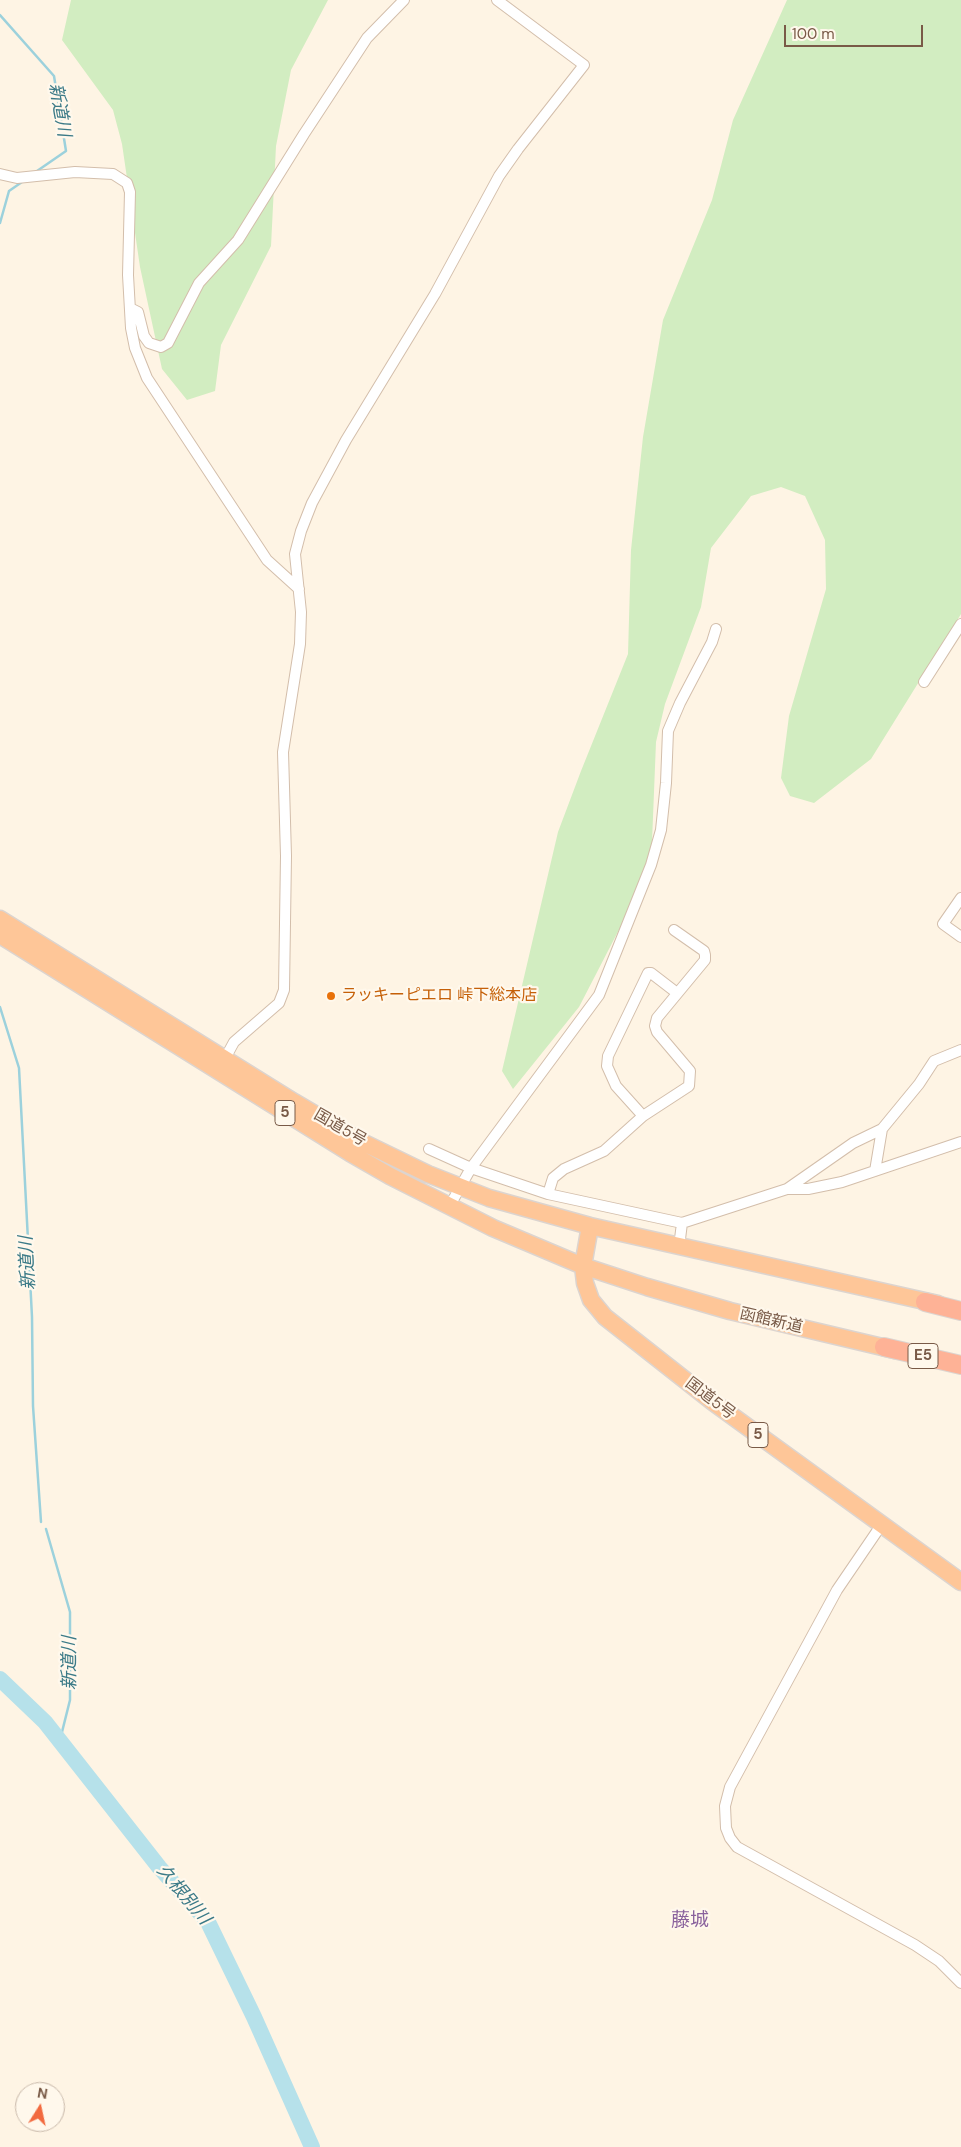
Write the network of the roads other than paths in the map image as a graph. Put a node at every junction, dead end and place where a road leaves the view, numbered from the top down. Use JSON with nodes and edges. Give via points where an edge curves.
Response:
{"nodes":[{"id":1,"x":404,"y":0,"type":"edge"},
{"id":2,"x":497,"y":0,"type":"edge"},
{"id":3,"x":0,"y":174,"type":"edge"},
{"id":4,"x":130,"y":308,"type":"junction"},
{"id":5,"x":299,"y":589,"type":"junction"},
{"id":6,"x":961,"y":624,"type":"edge"},
{"id":7,"x":716,"y":629,"type":"dead end"},
{"id":8,"x":924,"y":682,"type":"dead end"},
{"id":9,"x":961,"y":898,"type":"edge"},
{"id":10,"x":0,"y":919,"type":"edge"},
{"id":11,"x":674,"y":930,"type":"dead end"},
{"id":12,"x":0,"y":935,"type":"edge"},
{"id":13,"x":961,"y":937,"type":"edge"},
{"id":14,"x":677,"y":993,"type":"junction"},
{"id":15,"x":961,"y":1050,"type":"edge"},
{"id":16,"x":221,"y":1065,"type":"junction"},
{"id":17,"x":643,"y":1116,"type":"junction"},
{"id":18,"x":882,"y":1129,"type":"junction"},
{"id":19,"x":961,"y":1142,"type":"edge"},
{"id":20,"x":429,"y":1149,"type":"dead end"},
{"id":21,"x":471,"y":1168,"type":"junction"},
{"id":22,"x":875,"y":1171,"type":"junction"},
{"id":23,"x":460,"y":1187,"type":"junction"},
{"id":24,"x":787,"y":1189,"type":"junction"},
{"id":25,"x":548,"y":1194,"type":"junction"},
{"id":26,"x":449,"y":1207,"type":"junction"},
{"id":27,"x":682,"y":1223,"type":"junction"},
{"id":28,"x":590,"y":1226,"type":"junction"},
{"id":29,"x":679,"y":1247,"type":"junction"},
{"id":30,"x":583,"y":1266,"type":"junction"},
{"id":31,"x":925,"y":1302,"type":"joint"},
{"id":32,"x":961,"y":1309,"type":"edge"},
{"id":33,"x":884,"y":1347,"type":"junction"},
{"id":34,"x":961,"y":1365,"type":"edge"},
{"id":35,"x":961,"y":1370,"type":"edge"},
{"id":36,"x":882,"y":1524,"type":"junction"},
{"id":37,"x":961,"y":1582,"type":"edge"},
{"id":38,"x":961,"y":1983,"type":"edge"}],
"edges":[{"from":1,"to":4,"type":"street","via":[[366,38],[238,240],[199,283],[168,343],[162,347],[149,343],[138,312]]},
{"from":2,"to":5,"type":"street","via":[[584,64],[499,176],[435,294],[346,440],[301,530],[295,554]]},
{"from":3,"to":4,"type":"street","via":[[17,178],[75,172],[113,174],[127,183],[130,192]]},
{"from":4,"to":5,"type":"street","via":[[135,348],[147,378],[267,560]]},
{"from":5,"to":16,"type":"street","via":[[300,644],[283,752],[286,856],[284,990],[279,1003],[234,1042]]},
{"from":6,"to":8,"type":"street"},
{"from":7,"to":21,"type":"street","via":[[668,731],[661,830],[651,865],[599,995]]},
{"from":9,"to":13,"type":"street","via":[[942,924]]},
{"from":10,"to":16,"type":"highway","name":"国道5号","number":"5"},
{"from":11,"to":14,"type":"street","via":[[705,955],[705,960]]},
{"from":12,"to":16,"type":"highway","name":"国道5号","number":"5"},
{"from":14,"to":17,"type":"street","via":[[656,1018],[656,1026],[690,1071],[689,1086]]},
{"from":14,"to":17,"type":"street","via":[[648,973],[608,1056],[607,1066],[616,1086]]},
{"from":15,"to":18,"type":"street","via":[[934,1061]]},
{"from":16,"to":23,"type":"highway","name":"国道5号","number":"5","via":[[395,1159]]},
{"from":16,"to":26,"type":"highway","name":"国道5号","number":"5","via":[[350,1153]]},
{"from":17,"to":25,"type":"street","via":[[604,1150],[564,1169],[553,1178]]},
{"from":18,"to":22,"type":"street"},
{"from":18,"to":24,"type":"street","via":[[853,1143]]},
{"from":19,"to":22,"type":"street"},
{"from":20,"to":21,"type":"street"},
{"from":21,"to":23,"type":"street"},
{"from":21,"to":25,"type":"street"},
{"from":22,"to":24,"type":"street","via":[[825,1186]]},
{"from":23,"to":26,"type":"street"},
{"from":23,"to":28,"type":"highway","name":"国道5号","number":"5"},
{"from":24,"to":27,"type":"street"},
{"from":25,"to":27,"type":"street"},
{"from":26,"to":30,"type":"highway","name":"国道5号","number":"5"},
{"from":27,"to":29,"type":"street"},
{"from":28,"to":29,"type":"highway","number":"5"},
{"from":28,"to":30,"type":"highway","name":"国道5号","number":"5"},
{"from":29,"to":31,"type":"highway","number":"5"},
{"from":30,"to":33,"type":"highway","name":"函館新道","number":"5","via":[[730,1311]]},
{"from":30,"to":36,"type":"highway","name":"国道5号","number":"5","via":[[591,1300],[604,1317],[713,1402]]},
{"from":31,"to":32,"type":"highway"},
{"from":33,"to":34,"type":"highway","number":"E5"},
{"from":33,"to":35,"type":"highway","name":"函館新道","number":"5"},
{"from":36,"to":37,"type":"highway","name":"国道5号","number":"5"},
{"from":36,"to":38,"type":"street","via":[[837,1590],[730,1787],[725,1806],[726,1828],[737,1847],[915,1945],[939,1961]]}]}
